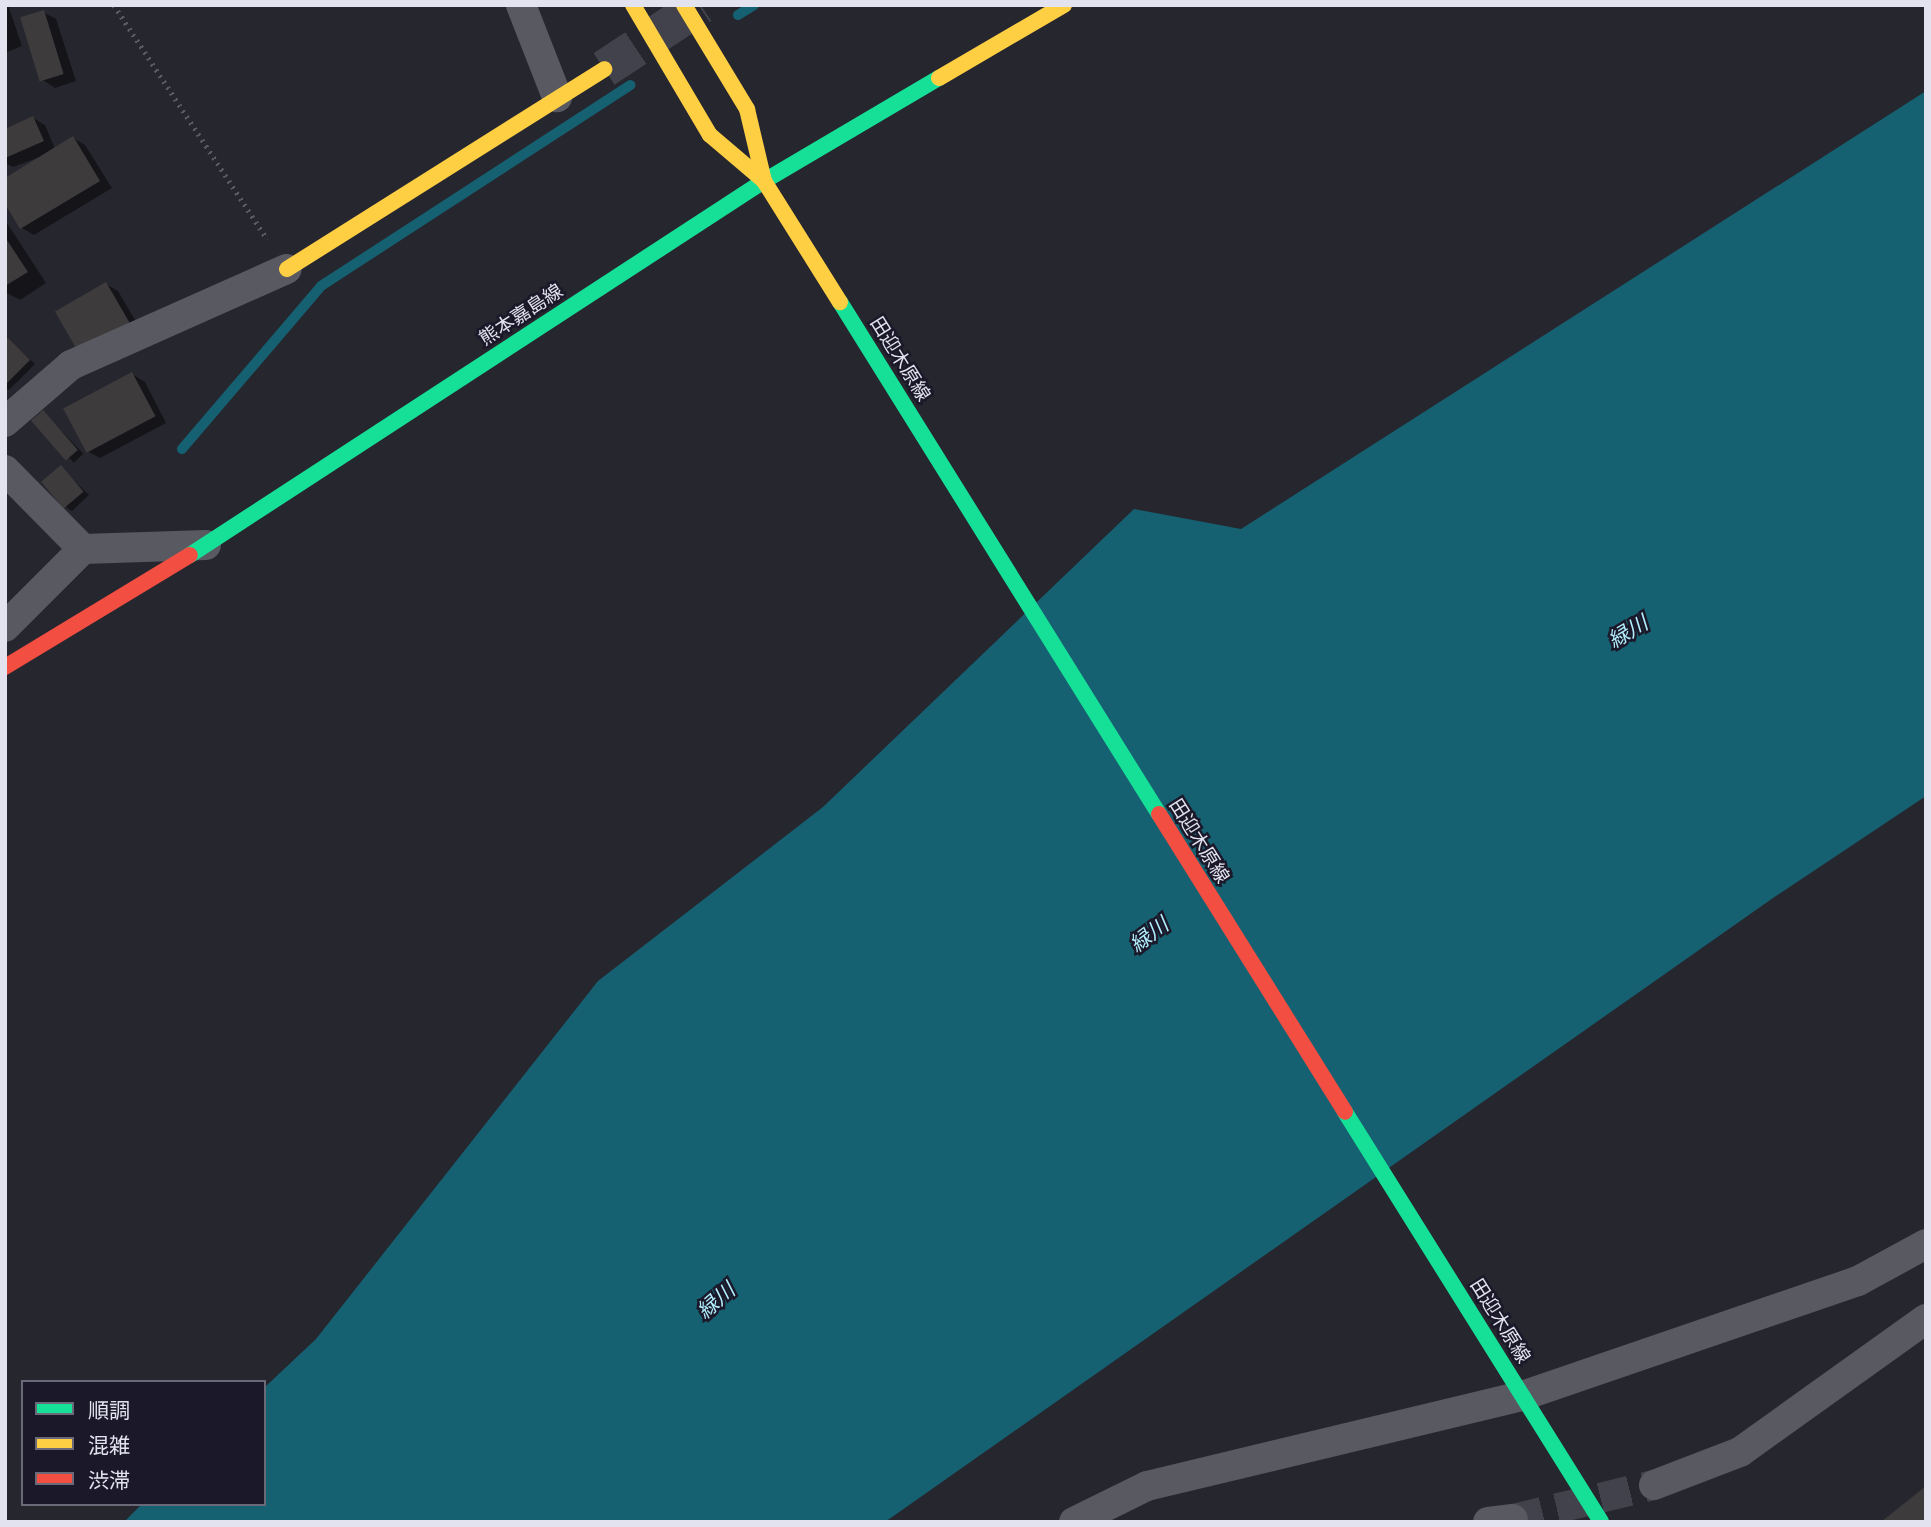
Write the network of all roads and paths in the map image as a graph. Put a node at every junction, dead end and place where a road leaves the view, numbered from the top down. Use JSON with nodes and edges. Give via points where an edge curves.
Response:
{"nodes":[{"id":1,"x":114,"y":5,"type":"edge"},
{"id":2,"x":521,"y":5,"type":"edge"},
{"id":3,"x":633,"y":5,"type":"edge"},
{"id":4,"x":684,"y":5,"type":"edge"},
{"id":5,"x":1064,"y":5,"type":"edge"},
{"id":6,"x":604,"y":69,"type":"tunnel mouth"},
{"id":7,"x":557,"y":97,"type":"junction"},
{"id":8,"x":764,"y":181,"type":"junction"},
{"id":9,"x":287,"y":269,"type":"junction"},
{"id":10,"x":5,"y":422,"type":"edge"},
{"id":11,"x":5,"y":470,"type":"edge"},
{"id":12,"x":206,"y":545,"type":"junction"},
{"id":13,"x":83,"y":550,"type":"junction"},
{"id":14,"x":5,"y":627,"type":"edge"},
{"id":15,"x":5,"y":667,"type":"edge"},
{"id":16,"x":1926,"y":1244,"type":"edge"},
{"id":17,"x":1926,"y":1319,"type":"edge"},
{"id":18,"x":1522,"y":1395,"type":"junction"},
{"id":19,"x":1654,"y":1485,"type":"tunnel mouth"},
{"id":20,"x":1074,"y":1522,"type":"edge"},
{"id":21,"x":1601,"y":1522,"type":"edge"}],
"edges":[{"from":1,"to":9,"type":"path"},
{"from":2,"to":7,"type":"street"},
{"from":3,"to":8,"type":"main road","name":"田迎木原線","via":[[710,135]]},
{"from":4,"to":8,"type":"main road","name":"田迎木原線","via":[[747,109]]},
{"from":5,"to":8,"type":"main road","name":"熊本嘉島線"},
{"from":6,"to":7,"type":"main road"},
{"from":7,"to":9,"type":"main road"},
{"from":8,"to":12,"type":"main road","name":"熊本嘉島線"},
{"from":8,"to":18,"type":"main road","name":"田迎木原線"},
{"from":9,"to":10,"type":"street","via":[[71,365]]},
{"from":11,"to":13,"type":"street"},
{"from":12,"to":13,"type":"street"},
{"from":12,"to":15,"type":"main road","name":"熊本嘉島線"},
{"from":13,"to":14,"type":"street"},
{"from":16,"to":18,"type":"street","via":[[1858,1281]]},
{"from":17,"to":19,"type":"street","via":[[1740,1452]]},
{"from":18,"to":20,"type":"street","via":[[1147,1486]]},
{"from":18,"to":21,"type":"main road","name":"田迎木原線"}]}
